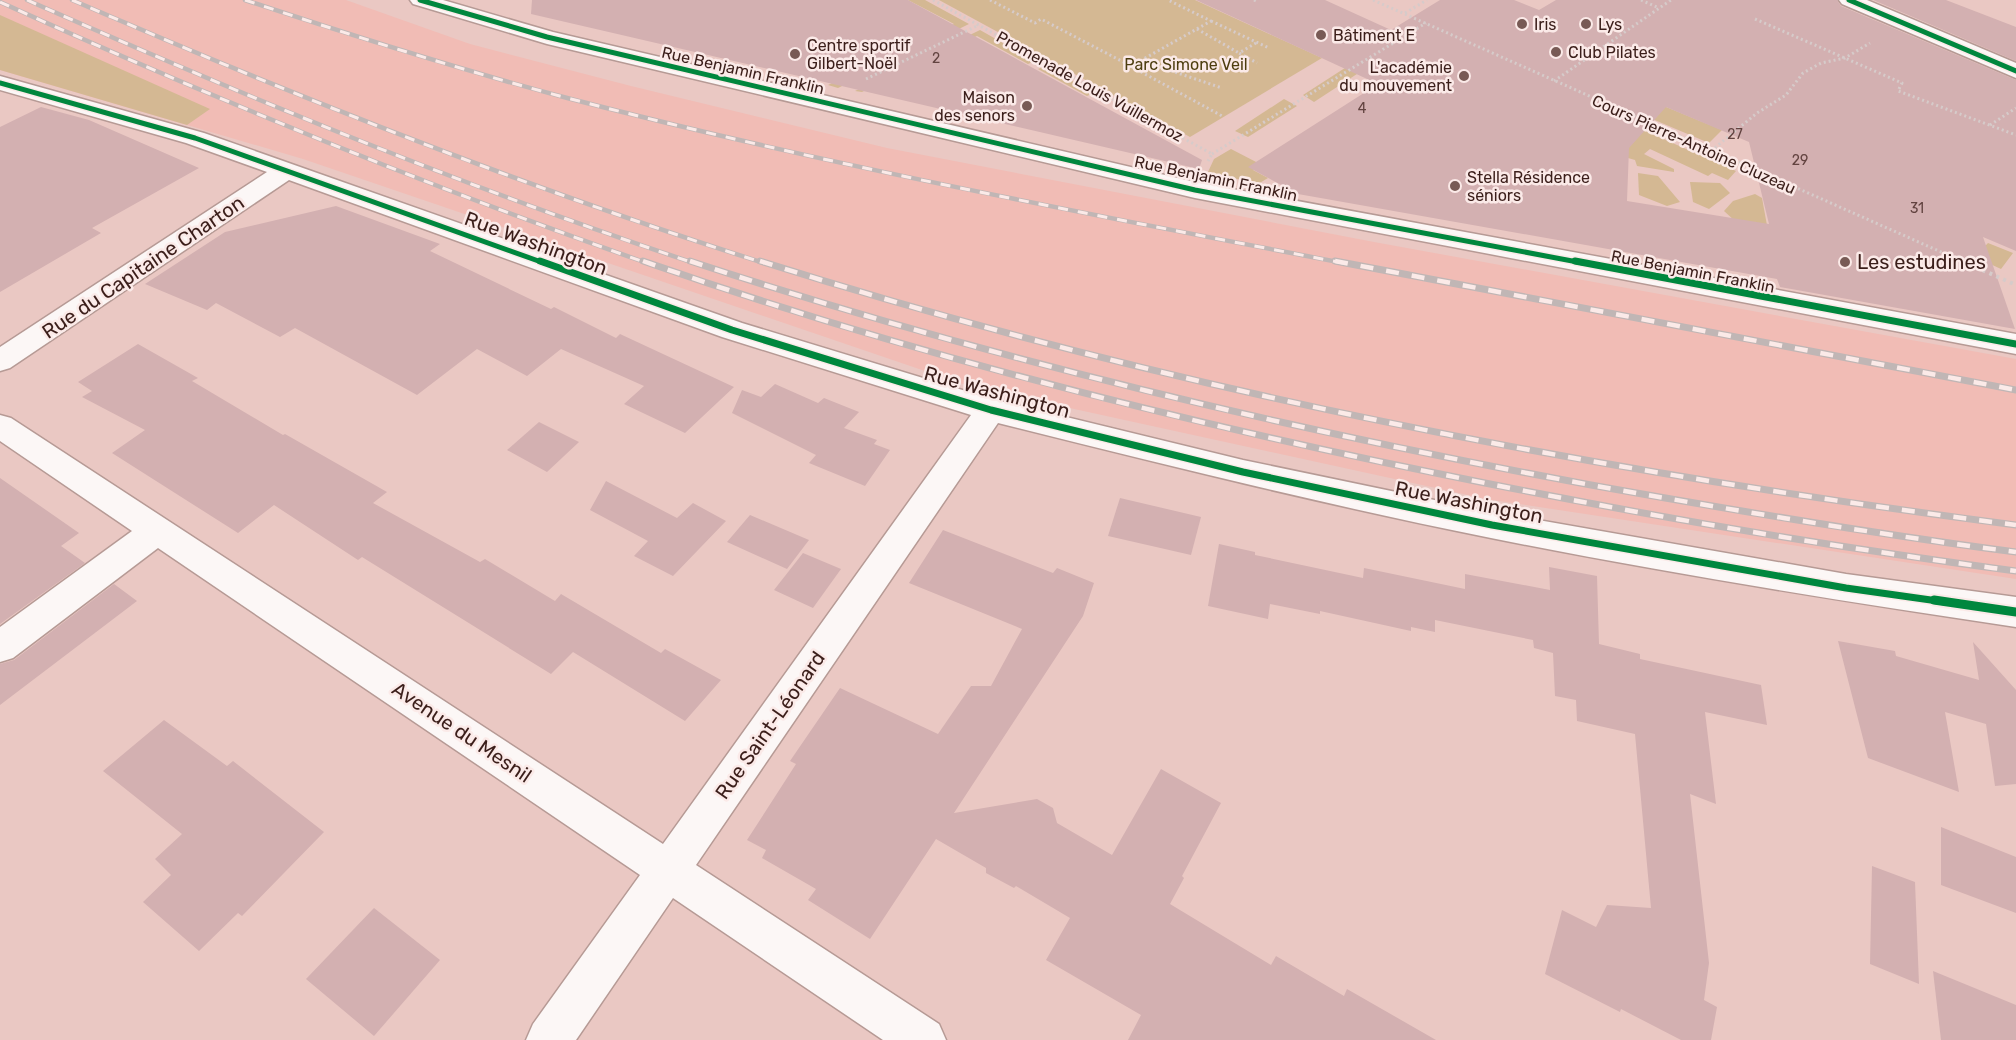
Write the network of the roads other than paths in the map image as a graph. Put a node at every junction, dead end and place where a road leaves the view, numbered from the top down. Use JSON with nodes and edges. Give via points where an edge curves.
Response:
{"nodes":[{"id":1,"x":420,"y":0,"type":"edge"},
{"id":2,"x":1849,"y":0,"type":"edge"},
{"id":3,"x":2016,"y":71,"type":"edge"},
{"id":4,"x":0,"y":83,"type":"edge"},
{"id":5,"x":285,"y":172,"type":"junction"},
{"id":6,"x":2016,"y":344,"type":"edge"},
{"id":7,"x":0,"y":361,"type":"edge"},
{"id":8,"x":991,"y":410,"type":"junction"},
{"id":9,"x":0,"y":426,"type":"edge"},
{"id":10,"x":158,"y":530,"type":"junction"},
{"id":11,"x":2016,"y":612,"type":"edge"},
{"id":12,"x":0,"y":647,"type":"edge"},
{"id":13,"x":667,"y":870,"type":"junction"},
{"id":14,"x":549,"y":1040,"type":"edge"},
{"id":15,"x":923,"y":1040,"type":"edge"}],
"edges":[{"from":1,"to":6,"type":"street","name":"Rue Benjamin Franklin","via":[[547,37],[1195,190]]},
{"from":2,"to":3,"type":"street"},
{"from":4,"to":5,"type":"street","name":"Rue Washington","via":[[195,138]]},
{"from":5,"to":7,"type":"street","name":"Rue du Capitaine Charton"},
{"from":5,"to":8,"type":"street","name":"Rue Washington","via":[[732,330]]},
{"from":8,"to":11,"type":"street","name":"Rue Washington","via":[[1243,472],[1491,525],[1846,588]]},
{"from":8,"to":13,"type":"street","name":"Rue Saint-Léonard"},
{"from":9,"to":10,"type":"street","name":"Avenue du Mesnil"},
{"from":10,"to":12,"type":"street"},
{"from":10,"to":13,"type":"street","name":"Avenue du Mesnil"},
{"from":13,"to":14,"type":"street","name":"Rue Saint-Léonard"},
{"from":13,"to":15,"type":"street","name":"Avenue du Mesnil"}]}
